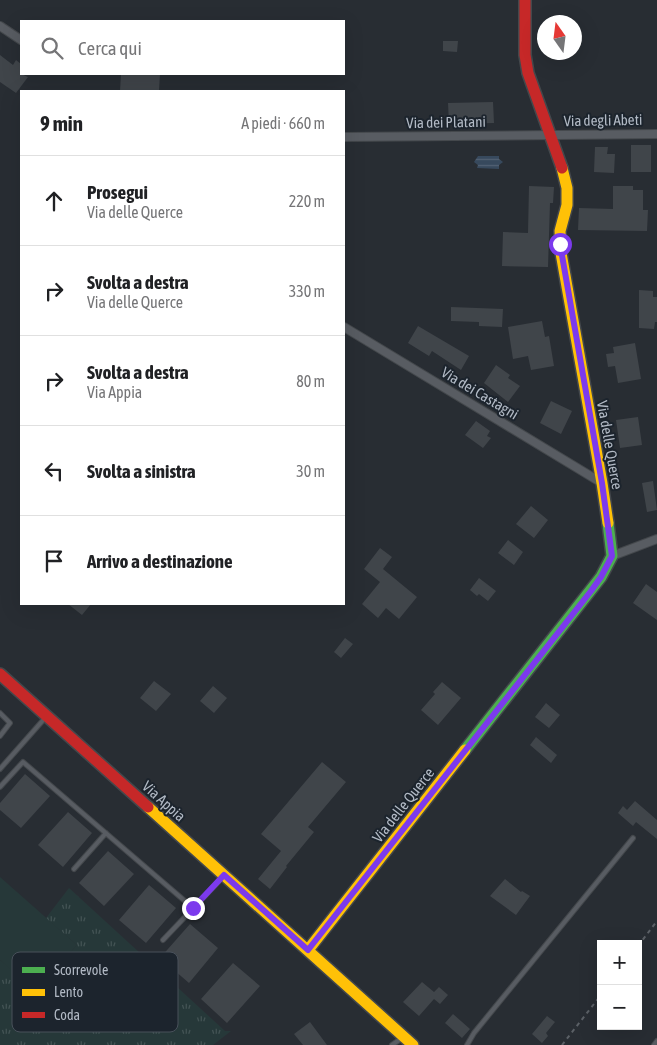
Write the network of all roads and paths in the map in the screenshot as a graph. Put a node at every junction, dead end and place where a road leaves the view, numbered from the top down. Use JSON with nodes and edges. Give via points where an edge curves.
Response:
{"nodes":[{"id":1,"x":525,"y":0,"type":"edge"},
{"id":2,"x":0,"y":26,"type":"edge"},
{"id":3,"x":20,"y":39,"type":"edge"},
{"id":4,"x":657,"y":134,"type":"edge"},
{"id":5,"x":549,"y":135,"type":"junction"},
{"id":6,"x":345,"y":137,"type":"edge"},
{"id":7,"x":345,"y":328,"type":"edge"},
{"id":8,"x":602,"y":483,"type":"junction"},
{"id":9,"x":657,"y":539,"type":"edge"},
{"id":10,"x":612,"y":556,"type":"junction"},
{"id":11,"x":0,"y":674,"type":"edge"},
{"id":12,"x":0,"y":712,"type":"edge"},
{"id":13,"x":47,"y":716,"type":"junction"},
{"id":14,"x":0,"y":736,"type":"edge"},
{"id":15,"x":0,"y":768,"type":"edge"},
{"id":16,"x":0,"y":787,"type":"edge"},
{"id":17,"x":106,"y":833,"type":"junction"},
{"id":18,"x":633,"y":838,"type":"dead end"},
{"id":19,"x":74,"y":869,"type":"dead end"},
{"id":20,"x":224,"y":875,"type":"junction"},
{"id":21,"x":193,"y":908,"type":"junction"},
{"id":22,"x":657,"y":922,"type":"edge"},
{"id":23,"x":163,"y":940,"type":"dead end"},
{"id":24,"x":642,"y":941,"type":"edge"},
{"id":25,"x":308,"y":950,"type":"junction"},
{"id":26,"x":597,"y":999,"type":"edge"},
{"id":27,"x":404,"y":1036,"type":"junction"},
{"id":28,"x":657,"y":1041,"type":"edge"},
{"id":29,"x":392,"y":1045,"type":"edge"},
{"id":30,"x":413,"y":1045,"type":"edge"},
{"id":31,"x":467,"y":1045,"type":"edge"},
{"id":32,"x":562,"y":1045,"type":"edge"},
{"id":33,"x":654,"y":1045,"type":"edge"}],
"edges":[{"from":1,"to":5,"type":"street","name":"Via delle Querce","via":[[527,68]]},
{"from":2,"to":3,"type":"street"},
{"from":4,"to":5,"type":"street","name":"Via degli Abeti"},
{"from":5,"to":6,"type":"street","name":"Via dei Platani"},
{"from":5,"to":8,"type":"street","name":"Via delle Querce","via":[[567,188],[560,248]]},
{"from":7,"to":8,"type":"street","name":"Via dei Castagni"},
{"from":8,"to":10,"type":"street","name":"Via delle Querce"},
{"from":9,"to":10,"type":"street"},
{"from":10,"to":25,"type":"street","name":"Via delle Querce","via":[[591,591]]},
{"from":11,"to":13,"type":"street","name":"Via Appia"},
{"from":12,"to":14,"type":"lane","via":[[10,723]]},
{"from":13,"to":15,"type":"lane"},
{"from":13,"to":20,"type":"street","name":"Via Appia"},
{"from":16,"to":17,"type":"lane","via":[[23,762]]},
{"from":17,"to":19,"type":"lane"},
{"from":17,"to":21,"type":"lane"},
{"from":18,"to":31,"type":"lane"},
{"from":20,"to":21,"type":"lane"},
{"from":20,"to":25,"type":"street","name":"Via Appia"},
{"from":21,"to":23,"type":"lane"},
{"from":22,"to":24,"type":"path"},
{"from":25,"to":27,"type":"street","name":"Via Appia"},
{"from":26,"to":32,"type":"path"},
{"from":27,"to":29,"type":"lane"},
{"from":27,"to":30,"type":"street","name":"Via Appia"},
{"from":28,"to":33,"type":"lane"}]}
